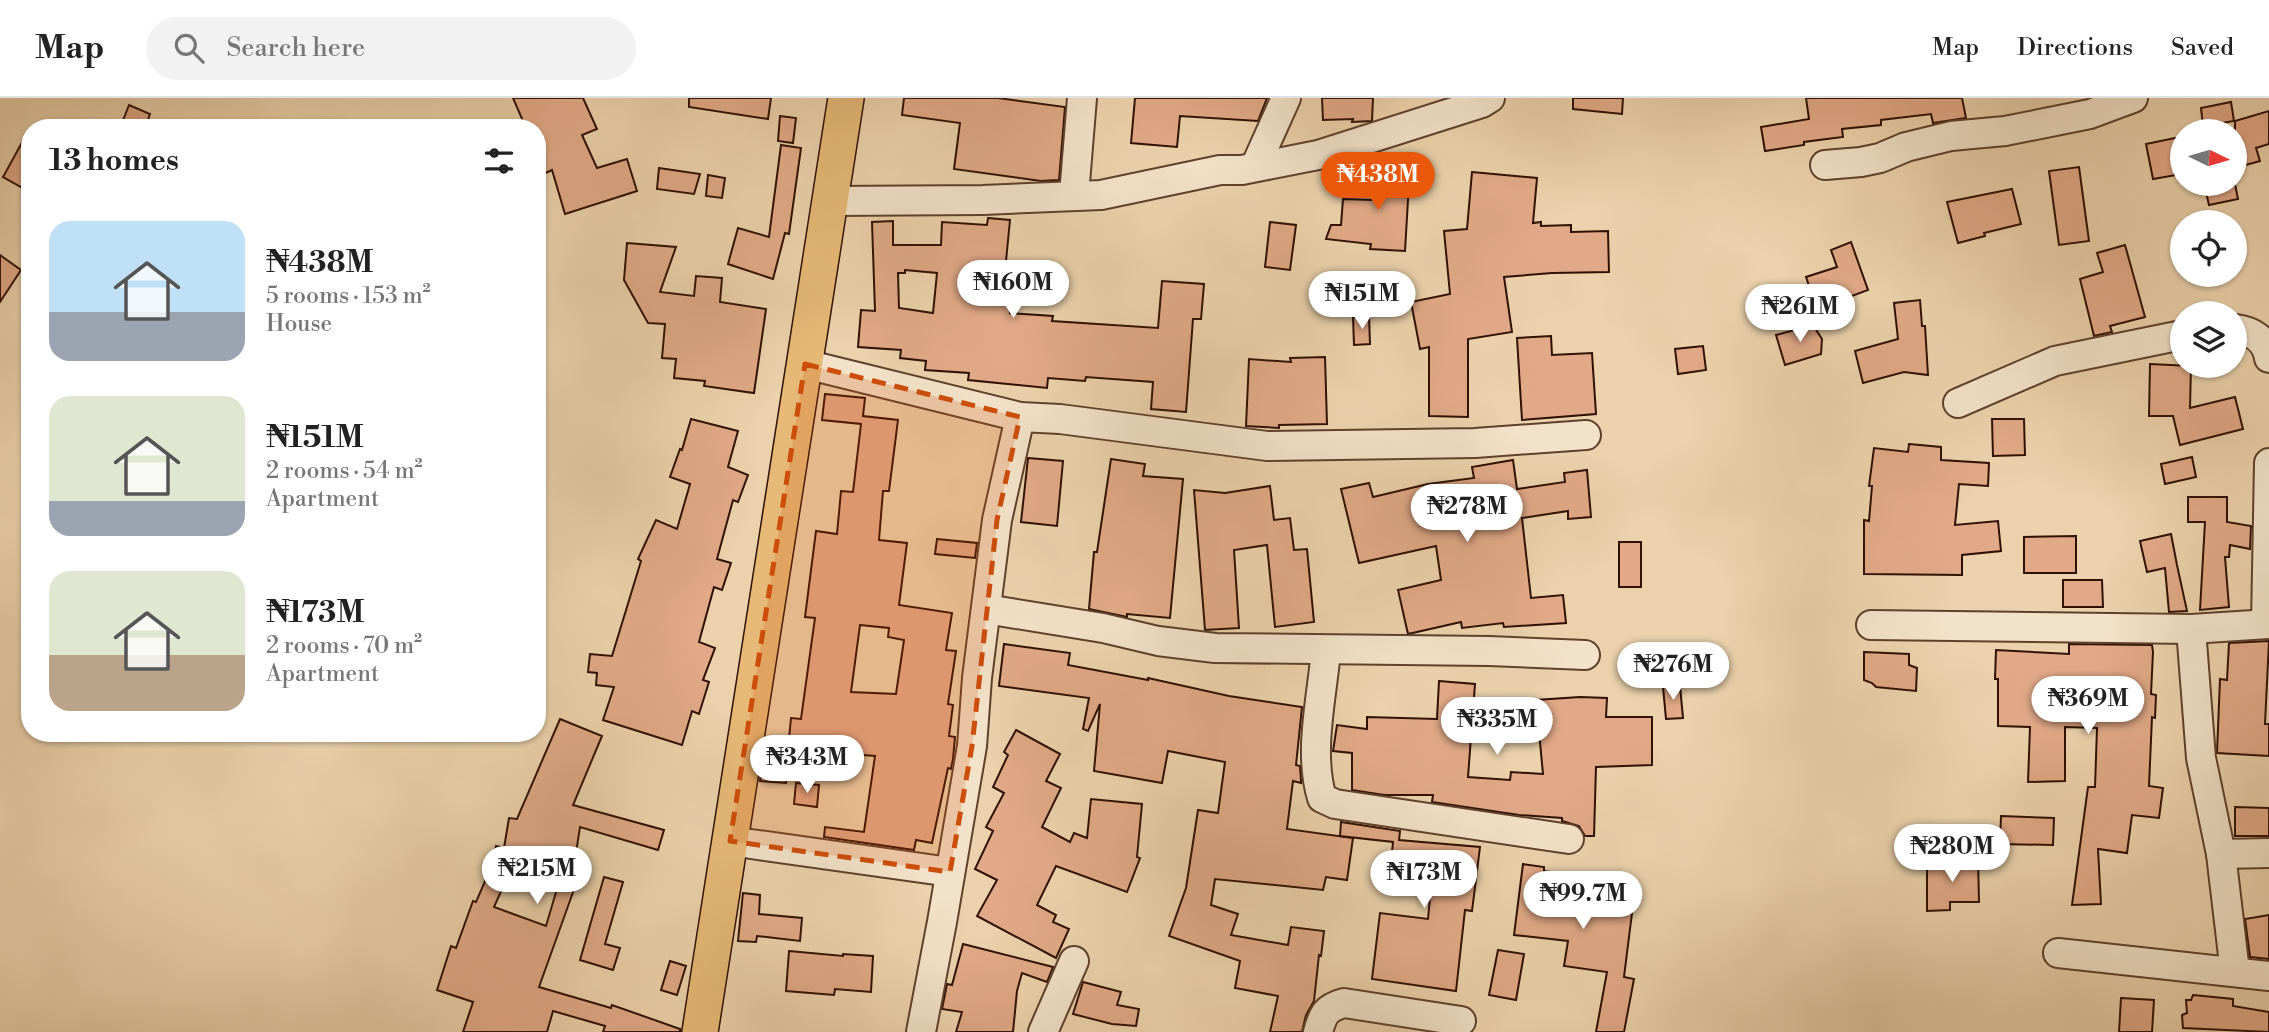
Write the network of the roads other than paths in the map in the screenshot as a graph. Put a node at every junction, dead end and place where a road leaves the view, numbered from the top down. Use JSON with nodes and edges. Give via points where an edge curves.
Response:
{"nodes":[{"id":1,"x":846,"y":98,"type":"edge"},
{"id":2,"x":1082,"y":98,"type":"edge"},
{"id":3,"x":1286,"y":98,"type":"edge"},
{"id":4,"x":1490,"y":98,"type":"edge"},
{"id":5,"x":2133,"y":98,"type":"edge"},
{"id":6,"x":1825,"y":164,"type":"dead end"},
{"id":7,"x":1255,"y":167,"type":"junction"},
{"id":8,"x":1074,"y":195,"type":"junction"},
{"id":9,"x":830,"y":201,"type":"junction"},
{"id":10,"x":2247,"y":332,"type":"edge"},
{"id":11,"x":2170,"y":338,"type":"edge"},
{"id":12,"x":2269,"y":358,"type":"edge"},
{"id":13,"x":805,"y":364,"type":"junction"},
{"id":14,"x":1958,"y":403,"type":"dead end"},
{"id":15,"x":1020,"y":417,"type":"junction"},
{"id":16,"x":1586,"y":435,"type":"dead end"},
{"id":17,"x":2269,"y":463,"type":"edge"},
{"id":18,"x":986,"y":609,"type":"junction"},
{"id":19,"x":2268,"y":624,"type":"edge"},
{"id":20,"x":1871,"y":625,"type":"dead end"},
{"id":21,"x":2191,"y":629,"type":"junction"},
{"id":22,"x":1326,"y":650,"type":"junction"},
{"id":23,"x":1585,"y":655,"type":"dead end"},
{"id":24,"x":1569,"y":839,"type":"dead end"},
{"id":25,"x":730,"y":841,"type":"junction"},
{"id":26,"x":2269,"y":853,"type":"edge"},
{"id":27,"x":2221,"y":854,"type":"junction"},
{"id":28,"x":950,"y":872,"type":"junction"},
{"id":29,"x":2058,"y":953,"type":"dead end"},
{"id":30,"x":1074,"y":961,"type":"dead end"},
{"id":31,"x":2235,"y":972,"type":"junction"},
{"id":32,"x":2269,"y":976,"type":"edge"},
{"id":33,"x":1461,"y":1021,"type":"dead end"},
{"id":34,"x":700,"y":1032,"type":"edge"},
{"id":35,"x":921,"y":1032,"type":"edge"},
{"id":36,"x":1043,"y":1032,"type":"edge"},
{"id":37,"x":1318,"y":1032,"type":"edge"}],
"edges":[{"from":1,"to":9,"type":"main road"},
{"from":2,"to":8,"type":"street"},
{"from":3,"to":7,"type":"street"},
{"from":4,"to":7,"type":"street","via":[[1318,155]]},
{"from":5,"to":6,"type":"street","via":[[2090,114],[2005,131],[1951,136],[1870,160]]},
{"from":7,"to":8,"type":"street","via":[[1101,195]]},
{"from":8,"to":9,"type":"street"},
{"from":9,"to":13,"type":"main road"},
{"from":10,"to":12,"type":"street","via":[[2261,340]]},
{"from":11,"to":14,"type":"street","via":[[2055,362]]},
{"from":13,"to":15,"type":"street"},
{"from":13,"to":25,"type":"main road"},
{"from":15,"to":16,"type":"street","via":[[1267,446],[1475,443]]},
{"from":15,"to":18,"type":"street","via":[[997,520]]},
{"from":17,"to":19,"type":"street"},
{"from":18,"to":22,"type":"street","via":[[1215,648]]},
{"from":18,"to":28,"type":"street","via":[[972,746]]},
{"from":19,"to":21,"type":"street"},
{"from":20,"to":21,"type":"street"},
{"from":21,"to":27,"type":"street","via":[[2201,758]]},
{"from":22,"to":23,"type":"street"},
{"from":22,"to":24,"type":"street","via":[[1315,761],[1322,798],[1335,804]]},
{"from":25,"to":28,"type":"street"},
{"from":25,"to":34,"type":"main road"},
{"from":26,"to":27,"type":"street"},
{"from":27,"to":31,"type":"street"},
{"from":28,"to":35,"type":"street"},
{"from":29,"to":31,"type":"street"},
{"from":30,"to":36,"type":"street"},
{"from":31,"to":32,"type":"street"},
{"from":33,"to":37,"type":"street","via":[[1344,1003],[1330,1007]]}]}
